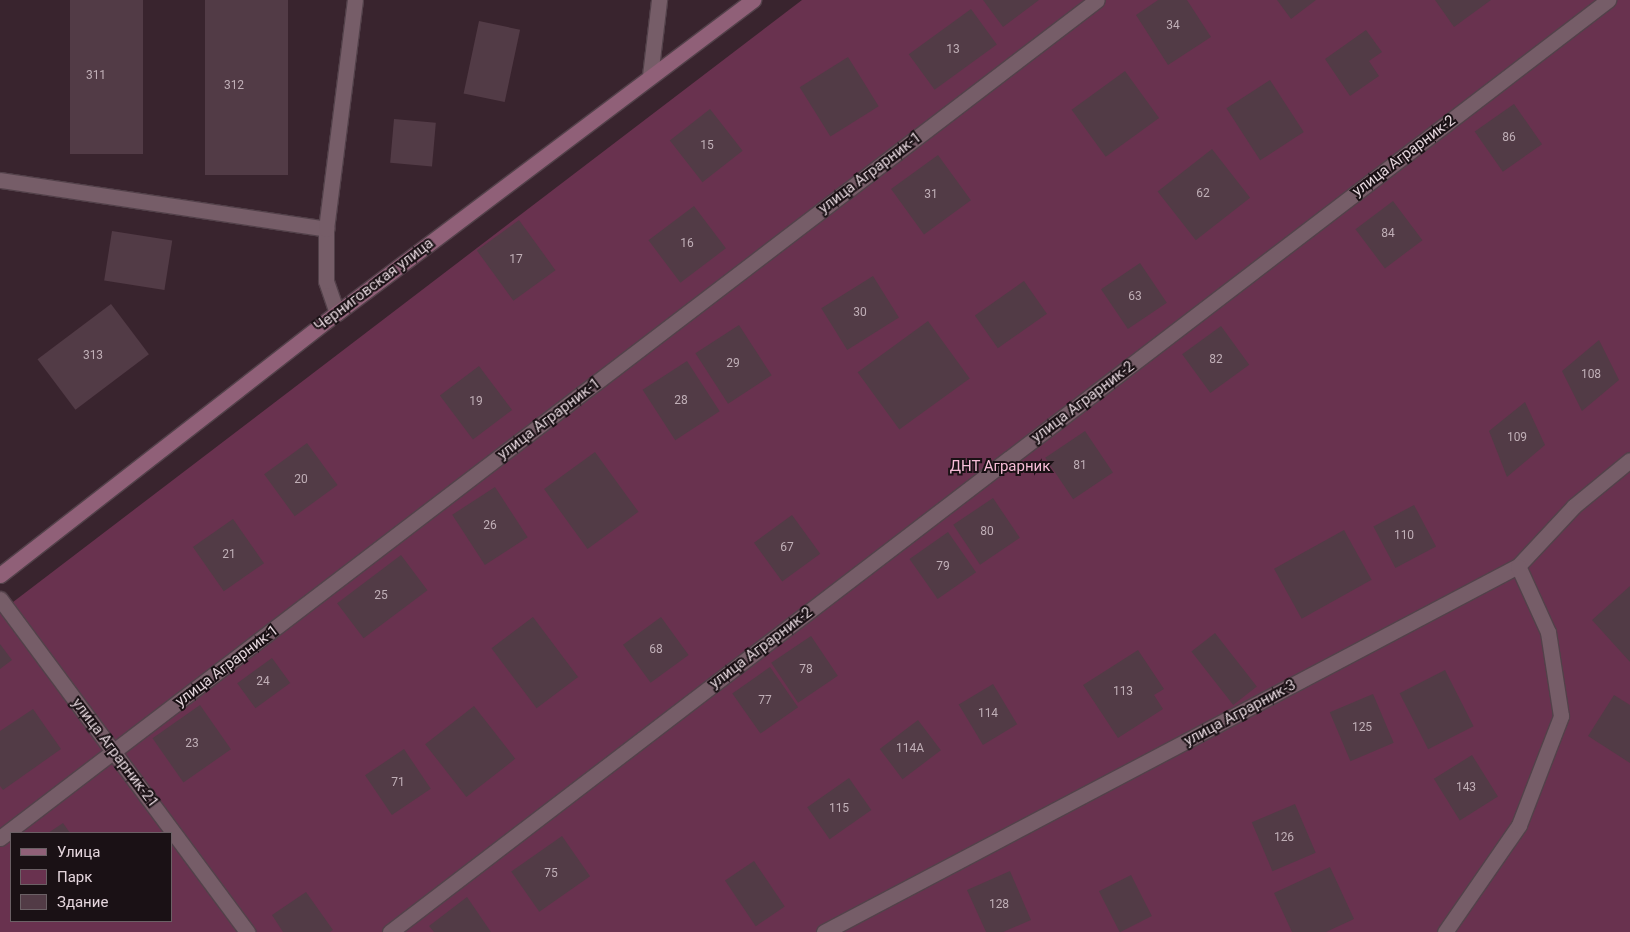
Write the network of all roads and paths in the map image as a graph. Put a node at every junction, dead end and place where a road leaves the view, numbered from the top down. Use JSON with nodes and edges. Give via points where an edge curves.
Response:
{"nodes":[{"id":1,"x":355,"y":0,"type":"edge"},
{"id":2,"x":659,"y":0,"type":"edge"},
{"id":3,"x":753,"y":0,"type":"edge"},
{"id":4,"x":1097,"y":0,"type":"edge"},
{"id":5,"x":1608,"y":0,"type":"edge"},
{"id":6,"x":650,"y":76,"type":"junction"},
{"id":7,"x":0,"y":180,"type":"edge"},
{"id":8,"x":326,"y":229,"type":"junction"},
{"id":9,"x":337,"y":313,"type":"junction"},
{"id":10,"x":1630,"y":460,"type":"edge"},
{"id":11,"x":1518,"y":566,"type":"junction"},
{"id":12,"x":0,"y":575,"type":"edge"},
{"id":13,"x":0,"y":599,"type":"edge"},
{"id":14,"x":114,"y":752,"type":"junction"},
{"id":15,"x":0,"y":838,"type":"edge"},
{"id":16,"x":247,"y":932,"type":"edge"},
{"id":17,"x":390,"y":932,"type":"edge"},
{"id":18,"x":824,"y":932,"type":"edge"},
{"id":19,"x":1445,"y":932,"type":"edge"}],
"edges":[{"from":1,"to":8,"type":"street"},
{"from":2,"to":6,"type":"street"},
{"from":3,"to":6,"type":"street","name":"Черниговская улица"},
{"from":4,"to":14,"type":"street","name":"улица Аграрник-1"},
{"from":5,"to":17,"type":"street","name":"улица Аграрник-2"},
{"from":6,"to":9,"type":"street","name":"Черниговская улица"},
{"from":7,"to":8,"type":"street"},
{"from":8,"to":9,"type":"street","via":[[326,281]]},
{"from":9,"to":12,"type":"street","name":"Черниговская улица"},
{"from":10,"to":11,"type":"street","name":"улица Аграрник-3","via":[[1574,506]]},
{"from":11,"to":18,"type":"street","name":"улица Аграрник-3"},
{"from":11,"to":19,"type":"street","via":[[1548,632],[1561,716],[1518,826]]},
{"from":13,"to":14,"type":"street","name":"улица Аграрник-21"},
{"from":14,"to":15,"type":"street","name":"улица Аграрник-1"},
{"from":14,"to":16,"type":"street","name":"улица Аграрник-21"}]}
